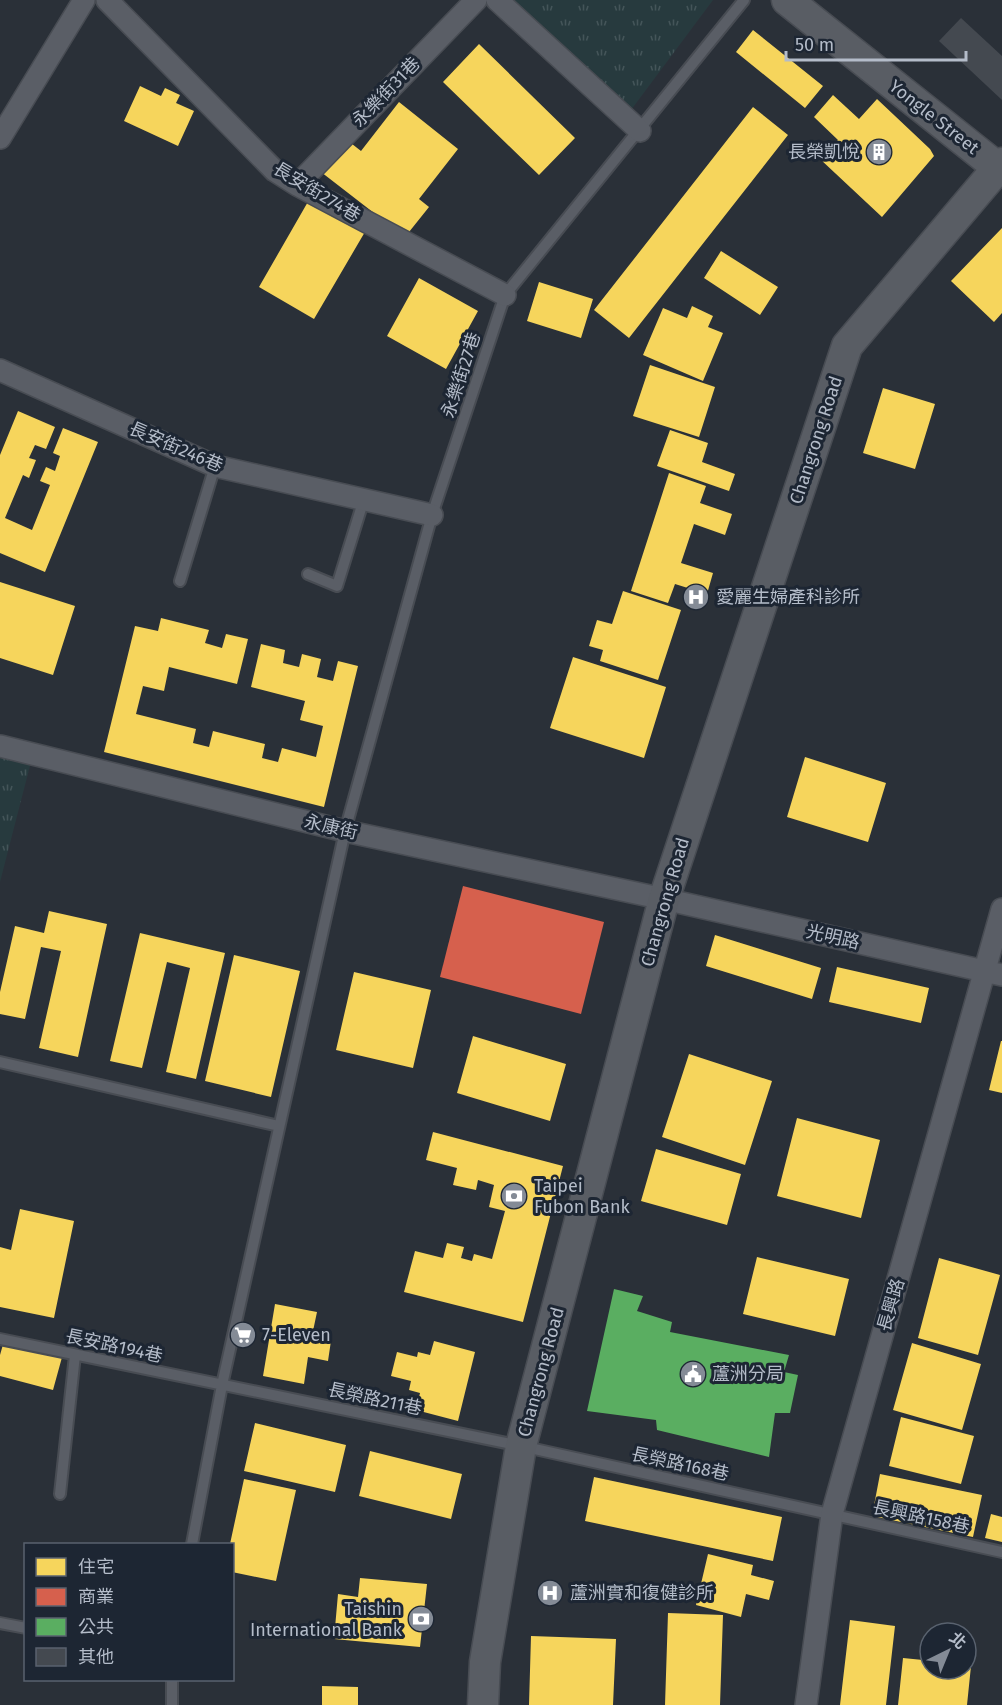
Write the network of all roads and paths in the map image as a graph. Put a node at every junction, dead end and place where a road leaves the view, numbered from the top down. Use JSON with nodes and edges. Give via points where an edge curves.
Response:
{"nodes":[{"id":1,"x":84,"y":0,"type":"edge"},
{"id":2,"x":107,"y":0,"type":"edge"},
{"id":3,"x":476,"y":0,"type":"edge"},
{"id":4,"x":497,"y":0,"type":"edge"},
{"id":5,"x":744,"y":0,"type":"edge"},
{"id":6,"x":787,"y":0,"type":"edge"},
{"id":7,"x":640,"y":131,"type":"junction"},
{"id":8,"x":0,"y":138,"type":"edge"},
{"id":9,"x":1001,"y":167,"type":"edge"},
{"id":10,"x":297,"y":185,"type":"junction"},
{"id":11,"x":505,"y":295,"type":"junction"},
{"id":12,"x":0,"y":370,"type":"edge"},
{"id":13,"x":215,"y":466,"type":"junction"},
{"id":14,"x":364,"y":499,"type":"junction"},
{"id":15,"x":432,"y":515,"type":"junction"},
{"id":16,"x":308,"y":574,"type":"dead end"},
{"id":17,"x":180,"y":580,"type":"dead end"},
{"id":18,"x":0,"y":746,"type":"edge"},
{"id":19,"x":345,"y":831,"type":"junction"},
{"id":20,"x":664,"y":898,"type":"junction"},
{"id":21,"x":1002,"y":909,"type":"edge"},
{"id":22,"x":993,"y":973,"type":"edge"},
{"id":23,"x":0,"y":1062,"type":"edge"},
{"id":24,"x":279,"y":1126,"type":"junction"},
{"id":25,"x":0,"y":1340,"type":"edge"},
{"id":26,"x":75,"y":1355,"type":"junction"},
{"id":27,"x":222,"y":1385,"type":"junction"},
{"id":28,"x":521,"y":1446,"type":"junction"},
{"id":29,"x":60,"y":1494,"type":"dead end"},
{"id":30,"x":832,"y":1514,"type":"junction"},
{"id":31,"x":192,"y":1543,"type":"edge"},
{"id":32,"x":1002,"y":1552,"type":"edge"},
{"id":33,"x":0,"y":1623,"type":"edge"},
{"id":34,"x":24,"y":1628,"type":"edge"},
{"id":35,"x":172,"y":1681,"type":"edge"},
{"id":36,"x":172,"y":1705,"type":"edge"},
{"id":37,"x":483,"y":1705,"type":"edge"},
{"id":38,"x":806,"y":1705,"type":"edge"}],
"edges":[{"from":1,"to":8,"type":"street"},
{"from":2,"to":10,"type":"street","name":"長安街274巷","via":[[275,171]]},
{"from":3,"to":10,"type":"street","name":"永樂街31巷"},
{"from":4,"to":7,"type":"street"},
{"from":5,"to":7,"type":"lane","name":"永樂街27巷"},
{"from":6,"to":9,"type":"street","name":"Yongle Street"},
{"from":7,"to":11,"type":"lane","name":"永樂街27巷"},
{"from":9,"to":20,"type":"street","name":"Changrong Road","via":[[847,346]]},
{"from":10,"to":11,"type":"street","name":"長安街274巷"},
{"from":11,"to":15,"type":"lane","name":"永樂街27巷"},
{"from":12,"to":13,"type":"street","name":"長安街246巷"},
{"from":13,"to":14,"type":"street","name":"長安街246巷"},
{"from":13,"to":17,"type":"lane"},
{"from":14,"to":15,"type":"street","name":"長安街246巷"},
{"from":14,"to":16,"type":"lane","via":[[338,586]]},
{"from":15,"to":19,"type":"lane","name":"永樂街27巷"},
{"from":18,"to":19,"type":"street","name":"永康街"},
{"from":19,"to":20,"type":"street","name":"永康街"},
{"from":19,"to":24,"type":"lane","name":"永樂街27巷"},
{"from":20,"to":22,"type":"street","name":"光明路"},
{"from":20,"to":28,"type":"street","name":"Changrong Road"},
{"from":21,"to":22,"type":"street","name":"長興路"},
{"from":22,"to":30,"type":"street","name":"長興路"},
{"from":23,"to":24,"type":"lane"},
{"from":24,"to":27,"type":"lane","name":"永樂街27巷"},
{"from":25,"to":26,"type":"lane","name":"長安路194巷"},
{"from":26,"to":27,"type":"lane","name":"長安路194巷"},
{"from":26,"to":29,"type":"lane"},
{"from":27,"to":28,"type":"lane","name":"長榮路211巷"},
{"from":27,"to":31,"type":"lane","name":"永樂街27巷"},
{"from":28,"to":30,"type":"lane","name":"長榮路168巷"},
{"from":28,"to":37,"type":"street","name":"Changrong Road","via":[[485,1662]]},
{"from":30,"to":32,"type":"lane","name":"長興路158巷"},
{"from":30,"to":38,"type":"street","name":"長興路"},
{"from":33,"to":34,"type":"lane"},
{"from":35,"to":36,"type":"lane"}]}
